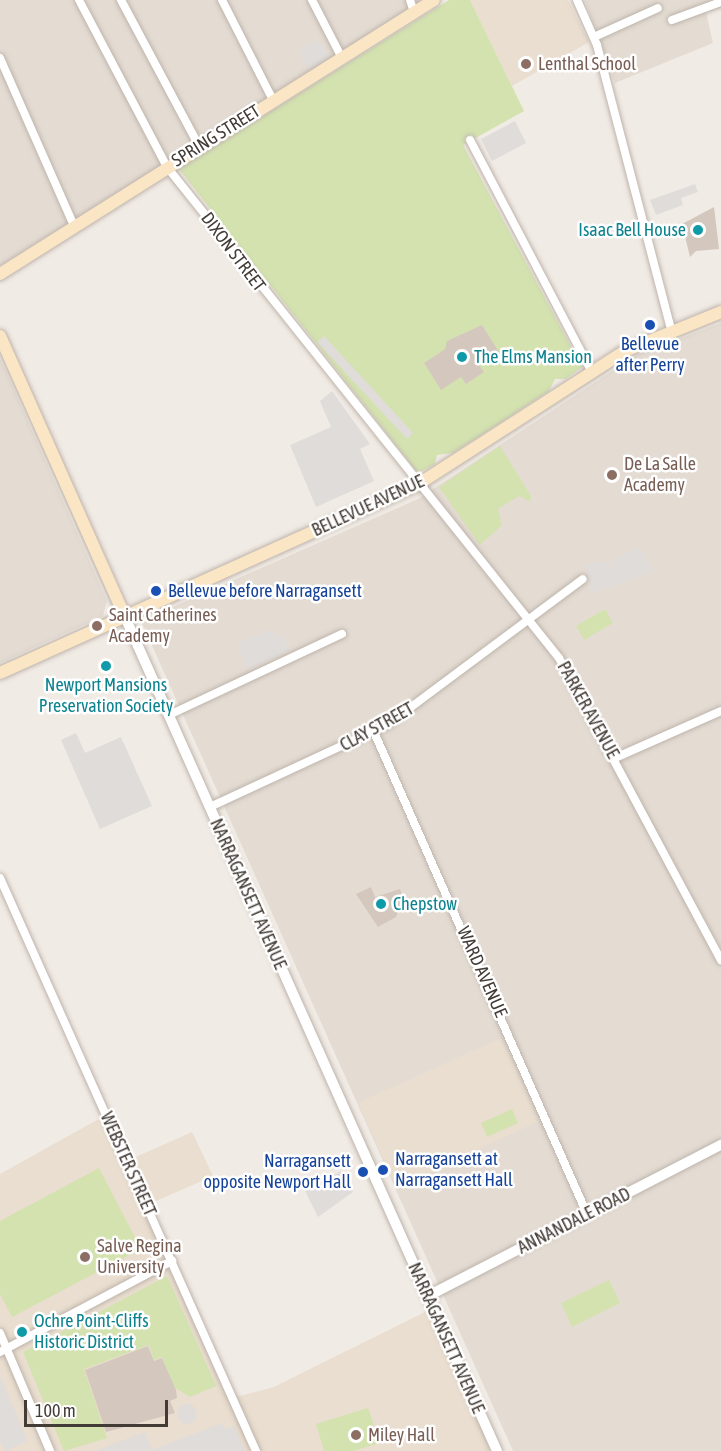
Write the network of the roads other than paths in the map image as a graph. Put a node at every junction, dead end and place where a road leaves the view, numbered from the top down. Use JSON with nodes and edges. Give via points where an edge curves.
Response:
{"nodes":[{"id":1,"x":79,"y":0,"type":"edge"},
{"id":2,"x":121,"y":0,"type":"edge"},
{"id":3,"x":222,"y":0,"type":"edge"},
{"id":4,"x":312,"y":0,"type":"edge"},
{"id":5,"x":434,"y":0,"type":"edge"},
{"id":6,"x":581,"y":1,"type":"edge"},
{"id":7,"x":721,"y":2,"type":"edge"},
{"id":8,"x":412,"y":6,"type":"edge"},
{"id":9,"x":658,"y":8,"type":"dead end"},
{"id":10,"x":672,"y":20,"type":"dead end"},
{"id":11,"x":594,"y":37,"type":"junction"},
{"id":12,"x":0,"y":58,"type":"edge"},
{"id":13,"x":342,"y":58,"type":"junction"},
{"id":14,"x":273,"y":100,"type":"junction"},
{"id":15,"x":470,"y":140,"type":"dead end"},
{"id":16,"x":199,"y":146,"type":"junction"},
{"id":17,"x":167,"y":167,"type":"junction"},
{"id":18,"x":74,"y":226,"type":"junction"},
{"id":19,"x":0,"y":274,"type":"edge"},
{"id":20,"x":721,"y":312,"type":"edge"},
{"id":21,"x":670,"y":330,"type":"junction"},
{"id":22,"x":0,"y":336,"type":"edge"},
{"id":23,"x":592,"y":372,"type":"junction"},
{"id":24,"x":417,"y":485,"type":"junction"},
{"id":25,"x":583,"y":579,"type":"dead end"},
{"id":26,"x":125,"y":616,"type":"junction"},
{"id":27,"x":525,"y":617,"type":"junction"},
{"id":28,"x":342,"y":634,"type":"dead end"},
{"id":29,"x":0,"y":673,"type":"edge"},
{"id":30,"x":720,"y":713,"type":"edge"},
{"id":31,"x":169,"y":715,"type":"junction"},
{"id":32,"x":374,"y":732,"type":"junction"},
{"id":33,"x":615,"y":758,"type":"junction"},
{"id":34,"x":210,"y":807,"type":"junction"},
{"id":35,"x":0,"y":878,"type":"edge"},
{"id":36,"x":721,"y":960,"type":"edge"},
{"id":37,"x":721,"y":1145,"type":"edge"},
{"id":38,"x":587,"y":1214,"type":"junction"},
{"id":39,"x":172,"y":1261,"type":"junction"},
{"id":40,"x":428,"y":1296,"type":"junction"},
{"id":41,"x":0,"y":1333,"type":"edge"},
{"id":42,"x":4,"y":1350,"type":"edge"},
{"id":43,"x":50,"y":1451,"type":"edge"},
{"id":44,"x":256,"y":1451,"type":"edge"},
{"id":45,"x":497,"y":1451,"type":"edge"}],
"edges":[{"from":1,"to":17,"type":"street","name":"DIXON STREET"},
{"from":2,"to":16,"type":"street"},
{"from":3,"to":14,"type":"street"},
{"from":4,"to":13,"type":"street"},
{"from":5,"to":8,"type":"main road","name":"SPRING STREET"},
{"from":6,"to":11,"type":"street"},
{"from":7,"to":10,"type":"street"},
{"from":8,"to":13,"type":"main road","name":"SPRING STREET"},
{"from":9,"to":11,"type":"street"},
{"from":11,"to":21,"type":"street"},
{"from":12,"to":18,"type":"street"},
{"from":13,"to":14,"type":"main road","name":"SPRING STREET"},
{"from":14,"to":16,"type":"main road","name":"SPRING STREET"},
{"from":15,"to":23,"type":"street"},
{"from":16,"to":17,"type":"main road","name":"SPRING STREET"},
{"from":17,"to":18,"type":"main road","name":"SPRING STREET"},
{"from":17,"to":24,"type":"street","name":"DIXON STREET"},
{"from":18,"to":19,"type":"main road","name":"SPRING STREET"},
{"from":20,"to":21,"type":"main road","name":"BELLEVUE AVENUE"},
{"from":21,"to":23,"type":"main road","name":"BELLEVUE AVENUE"},
{"from":22,"to":26,"type":"main road","name":"NARRAGANSETT AVENUE"},
{"from":23,"to":24,"type":"main road","name":"BELLEVUE AVENUE"},
{"from":24,"to":26,"type":"main road","name":"BELLEVUE AVENUE"},
{"from":24,"to":27,"type":"street","name":"PARKER AVENUE"},
{"from":25,"to":27,"type":"street","name":"CLAY STREET"},
{"from":26,"to":29,"type":"main road","name":"BELLEVUE AVENUE"},
{"from":26,"to":31,"type":"street","name":"NARRAGANSETT AVENUE"},
{"from":27,"to":32,"type":"street","name":"CLAY STREET","via":[[425,700]]},
{"from":27,"to":33,"type":"street","name":"PARKER AVENUE","via":[[559,658]]},
{"from":28,"to":31,"type":"street"},
{"from":30,"to":33,"type":"street"},
{"from":31,"to":34,"type":"street","name":"NARRAGANSETT AVENUE"},
{"from":32,"to":34,"type":"street","name":"CLAY STREET"},
{"from":32,"to":38,"type":"street","name":"WARD AVENUE"},
{"from":33,"to":36,"type":"street","name":"PARKER AVENUE"},
{"from":34,"to":40,"type":"street","name":"NARRAGANSETT AVENUE"},
{"from":35,"to":39,"type":"street","name":"WEBSTER STREET"},
{"from":37,"to":38,"type":"street","name":"ANNANDALE ROAD"},
{"from":38,"to":40,"type":"street","name":"ANNANDALE ROAD"},
{"from":39,"to":42,"type":"street"},
{"from":39,"to":44,"type":"street","name":"WEBSTER STREET"},
{"from":40,"to":45,"type":"street","name":"NARRAGANSETT AVENUE"},
{"from":41,"to":42,"type":"street"},
{"from":42,"to":43,"type":"street"}]}
